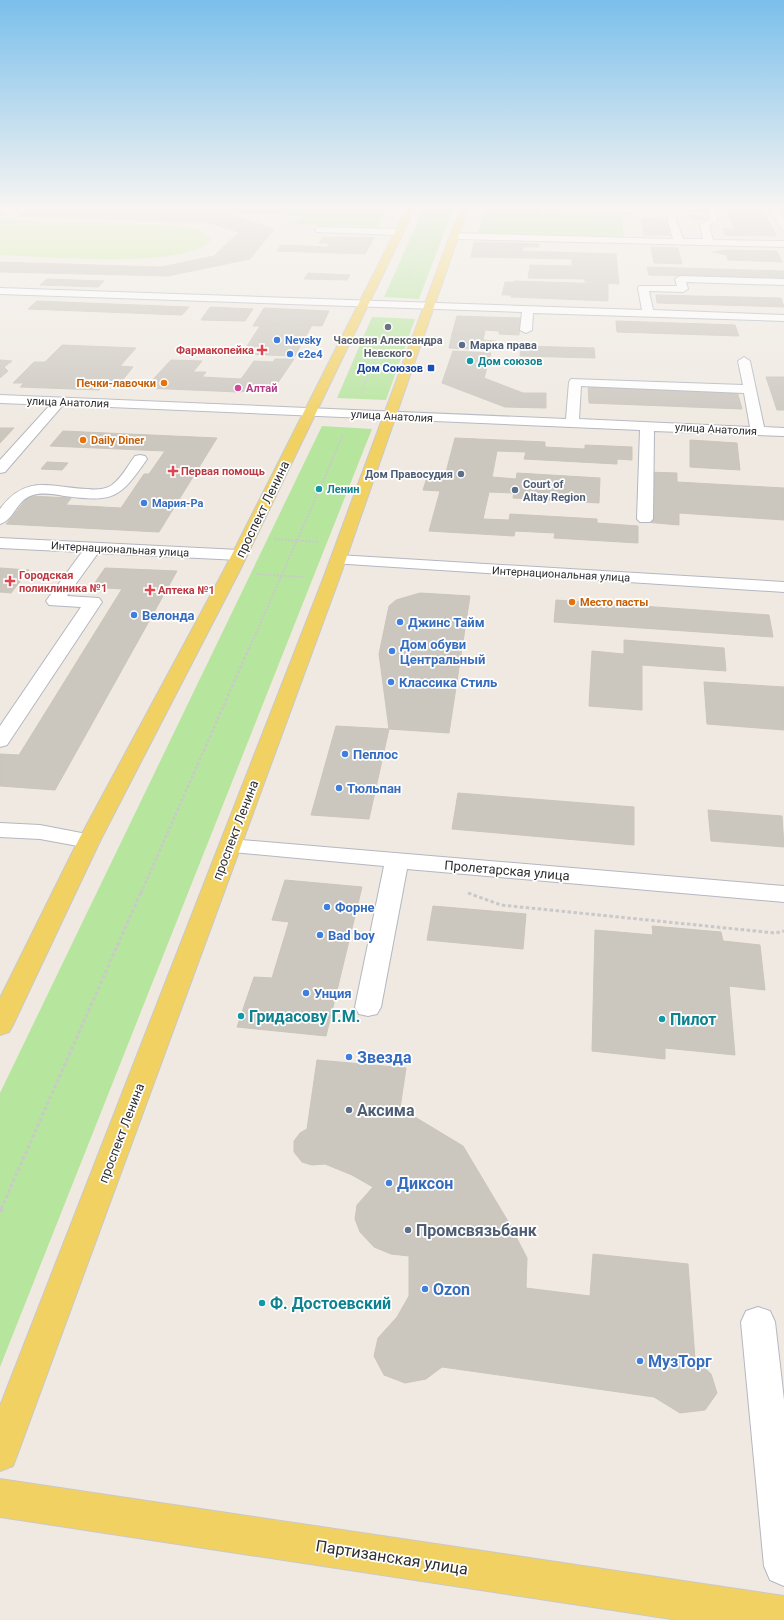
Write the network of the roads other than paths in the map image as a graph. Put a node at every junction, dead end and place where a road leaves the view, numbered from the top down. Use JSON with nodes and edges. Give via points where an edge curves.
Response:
{"nodes":[{"id":1,"x":375,"y":282,"type":"edge"},
{"id":2,"x":437,"y":282,"type":"edge"},
{"id":3,"x":681,"y":282,"type":"edge"},
{"id":4,"x":770,"y":282,"type":"edge"},
{"id":5,"x":784,"y":282,"type":"edge"},
{"id":6,"x":0,"y":291,"type":"edge"},
{"id":7,"x":364,"y":303,"type":"junction"},
{"id":8,"x":428,"y":306,"type":"junction"},
{"id":9,"x":528,"y":310,"type":"junction"},
{"id":10,"x":648,"y":314,"type":"junction"},
{"id":11,"x":784,"y":318,"type":"edge"},
{"id":12,"x":526,"y":330,"type":"dead end"},
{"id":13,"x":744,"y":361,"type":"dead end"},
{"id":14,"x":750,"y":389,"type":"junction"},
{"id":15,"x":0,"y":399,"type":"edge"},
{"id":16,"x":60,"y":401,"type":"junction"},
{"id":17,"x":310,"y":412,"type":"junction"},
{"id":18,"x":389,"y":416,"type":"junction"},
{"id":19,"x":572,"y":424,"type":"junction"},
{"id":20,"x":647,"y":426,"type":"junction"},
{"id":21,"x":758,"y":431,"type":"junction"},
{"id":22,"x":784,"y":432,"type":"edge"},
{"id":23,"x":140,"y":459,"type":"dead end"},
{"id":24,"x":0,"y":469,"type":"edge"},
{"id":25,"x":0,"y":519,"type":"edge"},
{"id":26,"x":645,"y":519,"type":"dead end"},
{"id":27,"x":0,"y":543,"type":"edge"},
{"id":28,"x":93,"y":548,"type":"junction"},
{"id":29,"x":239,"y":555,"type":"junction"},
{"id":30,"x":337,"y":561,"type":"junction"},
{"id":31,"x":784,"y":587,"type":"edge"},
{"id":32,"x":0,"y":741,"type":"edge"},
{"id":33,"x":0,"y":830,"type":"edge"},
{"id":34,"x":89,"y":841,"type":"junction"},
{"id":35,"x":230,"y":846,"type":"junction"},
{"id":36,"x":397,"y":860,"type":"junction"},
{"id":37,"x":784,"y":894,"type":"edge"},
{"id":38,"x":368,"y":1007,"type":"dead end"},
{"id":39,"x":0,"y":1025,"type":"edge"},
{"id":40,"x":758,"y":1322,"type":"dead end"},
{"id":41,"x":0,"y":1452,"type":"edge"},
{"id":42,"x":0,"y":1498,"type":"edge"},
{"id":43,"x":784,"y":1566,"type":"edge"},
{"id":44,"x":784,"y":1616,"type":"edge"}],
"edges":[{"from":1,"to":7,"type":"main road","name":"проспект Ленина"},
{"from":2,"to":8,"type":"main road","name":"проспект Ленина"},
{"from":3,"to":10,"type":"street","via":[[683,289],[643,288]]},
{"from":4,"to":5,"type":"street"},
{"from":6,"to":7,"type":"street"},
{"from":7,"to":8,"type":"street"},
{"from":7,"to":17,"type":"main road","name":"проспект Ленина"},
{"from":8,"to":9,"type":"street"},
{"from":8,"to":18,"type":"main road","name":"проспект Ленина"},
{"from":9,"to":10,"type":"street","via":[[603,317]]},
{"from":9,"to":12,"type":"street"},
{"from":10,"to":11,"type":"street"},
{"from":13,"to":14,"type":"street"},
{"from":14,"to":19,"type":"street","via":[[575,382]]},
{"from":14,"to":21,"type":"street"},
{"from":15,"to":16,"type":"street","name":"улица Анатолия"},
{"from":16,"to":17,"type":"street","name":"улица Анатолия"},
{"from":16,"to":24,"type":"street"},
{"from":17,"to":18,"type":"street","name":"улица Анатолия"},
{"from":17,"to":29,"type":"main road","name":"проспект Ленина"},
{"from":18,"to":19,"type":"street","name":"улица Анатолия"},
{"from":18,"to":30,"type":"main road","name":"проспект Ленина"},
{"from":19,"to":20,"type":"street","name":"улица Анатолия"},
{"from":20,"to":21,"type":"street","name":"улица Анатолия"},
{"from":20,"to":26,"type":"street"},
{"from":21,"to":22,"type":"street","name":"улица Анатолия"},
{"from":23,"to":25,"type":"street","via":[[116,489],[90,494],[29,491],[20,495]]},
{"from":27,"to":28,"type":"street","name":"Интернациональная улица"},
{"from":28,"to":29,"type":"street","name":"Интернациональная улица"},
{"from":28,"to":32,"type":"street","via":[[55,600],[93,602]]},
{"from":29,"to":34,"type":"main road","name":"проспект Ленина"},
{"from":30,"to":31,"type":"street","name":"Интернациональная улица"},
{"from":30,"to":35,"type":"main road","name":"проспект Ленина"},
{"from":33,"to":34,"type":"street","via":[[40,832]]},
{"from":34,"to":39,"type":"main road","name":"проспект Ленина"},
{"from":35,"to":36,"type":"street","name":"Пролетарская улица"},
{"from":35,"to":41,"type":"main road","name":"проспект Ленина"},
{"from":36,"to":37,"type":"street","name":"Пролетарская улица"},
{"from":36,"to":38,"type":"street"},
{"from":40,"to":43,"type":"street"},
{"from":42,"to":44,"type":"main road","name":"Партизанская улица"}]}
